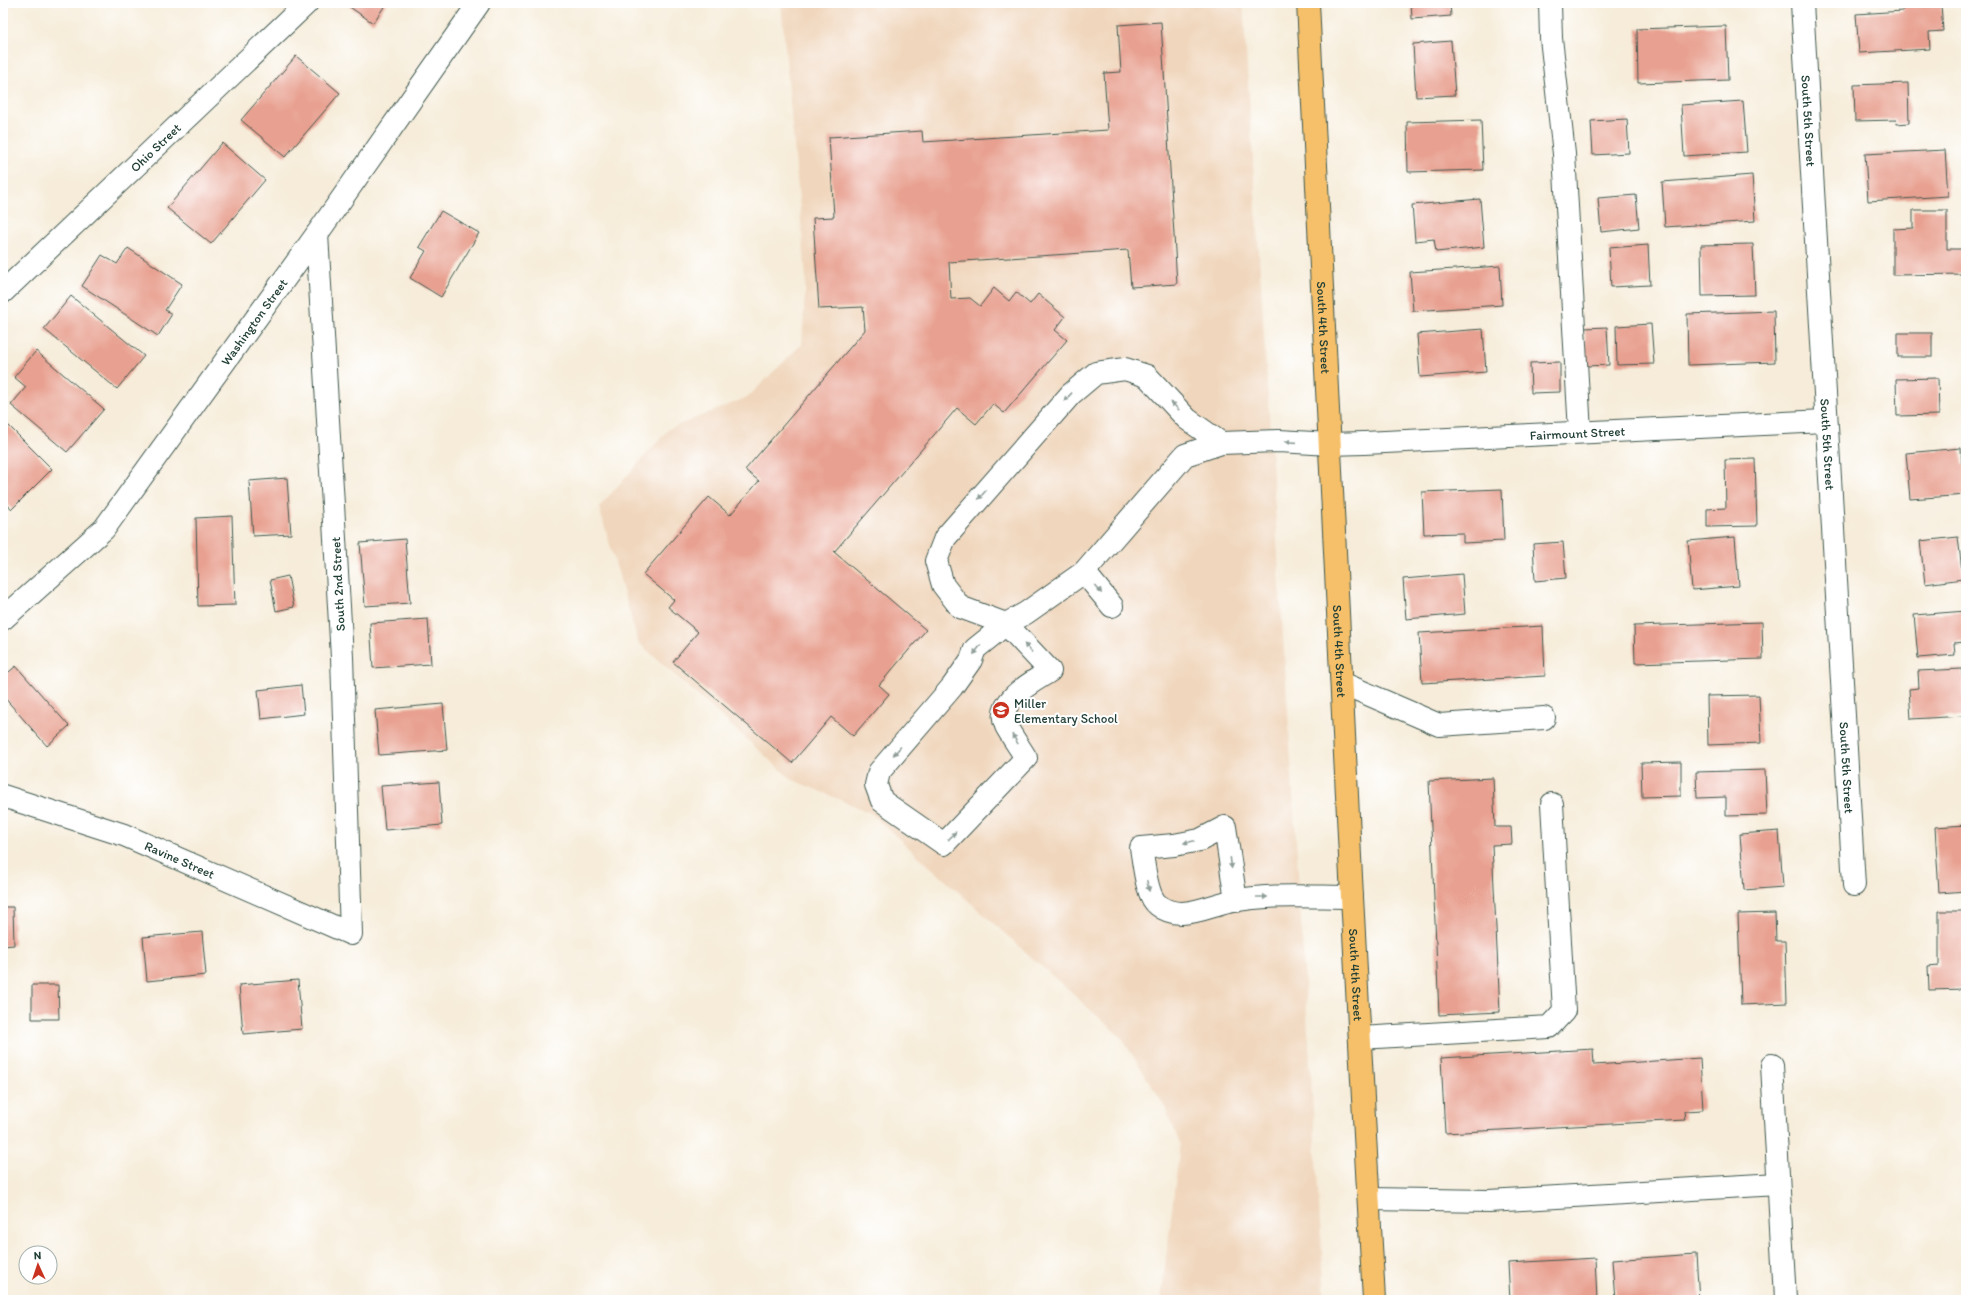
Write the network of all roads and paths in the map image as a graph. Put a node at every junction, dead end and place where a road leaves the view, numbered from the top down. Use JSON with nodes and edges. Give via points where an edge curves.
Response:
{"nodes":[{"id":1,"x":308,"y":3,"type":"edge"},
{"id":2,"x":479,"y":3,"type":"edge"},
{"id":3,"x":1308,"y":3,"type":"edge"},
{"id":4,"x":1550,"y":3,"type":"edge"},
{"id":5,"x":1802,"y":3,"type":"edge"},
{"id":6,"x":317,"y":234,"type":"junction"},
{"id":7,"x":3,"y":292,"type":"edge"},
{"id":8,"x":1825,"y":421,"type":"junction"},
{"id":9,"x":1580,"y":432,"type":"junction"},
{"id":10,"x":1221,"y":443,"type":"junction"},
{"id":11,"x":1330,"y":444,"type":"junction"},
{"id":12,"x":1084,"y":572,"type":"junction"},
{"id":13,"x":1112,"y":606,"type":"dead end"},
{"id":14,"x":3,"y":619,"type":"edge"},
{"id":15,"x":1006,"y":624,"type":"junction"},
{"id":16,"x":1342,"y":683,"type":"junction"},
{"id":17,"x":1544,"y":718,"type":"dead end"},
{"id":18,"x":3,"y":796,"type":"edge"},
{"id":19,"x":1552,"y":804,"type":"dead end"},
{"id":20,"x":1854,"y":885,"type":"dead end"},
{"id":21,"x":1352,"y":897,"type":"junction"},
{"id":22,"x":1236,"y":901,"type":"junction"},
{"id":23,"x":352,"y":934,"type":"joint"},
{"id":24,"x":1360,"y":1038,"type":"junction"},
{"id":25,"x":1772,"y":1065,"type":"dead end"},
{"id":26,"x":1778,"y":1184,"type":"junction"},
{"id":27,"x":1369,"y":1199,"type":"junction"},
{"id":28,"x":1374,"y":1300,"type":"edge"},
{"id":29,"x":1785,"y":1300,"type":"edge"}],
"edges":[{"from":1,"to":7,"type":"street","name":"Ohio Street"},
{"from":2,"to":6,"type":"street","name":"Washington Street"},
{"from":3,"to":11,"type":"main road","name":"South 4th Street"},
{"from":4,"to":9,"type":"street","via":[[1551,38],[1564,154]]},
{"from":5,"to":8,"type":"street","name":"South 5th Street"},
{"from":6,"to":14,"type":"street","name":"Washington Street","via":[[104,529]]},
{"from":6,"to":23,"type":"street","name":"South 2nd Street","via":[[342,657]]},
{"from":8,"to":9,"type":"street","name":"Fairmount Street"},
{"from":8,"to":20,"type":"street","name":"South 5th Street"},
{"from":9,"to":11,"type":"street","name":"Fairmount Street"},
{"from":11,"to":10,"type":"street","name":"Fairmount Street","one_way":true,"via":[[1279,441]]},
{"from":10,"to":12,"type":"street","name":"Fairmount Street","via":[[1185,455]]},
{"from":10,"to":15,"type":"street","one_way":true,"via":[[1187,419],[1147,376],[1125,369],[1096,373],[1071,394],[945,538],[936,561],[943,585],[960,608]]},
{"from":11,"to":16,"type":"main road","name":"South 4th Street"},
{"from":12,"to":13,"type":"street","one_way":true},
{"from":12,"to":15,"type":"street","name":"Fairmount Street"},
{"from":15,"to":15,"type":"street","name":"Fairmount Street","one_way":true,"via":[[976,649],[952,687],[879,772],[876,785],[882,801],[944,844],[1026,758],[1006,725],[1004,714],[1014,694],[1050,671]]},
{"from":16,"to":17,"type":"street","via":[[1439,725]]},
{"from":16,"to":21,"type":"main road","name":"South 4th Street"},
{"from":18,"to":23,"type":"street","name":"Ravine Street","via":[[124,834]]},
{"from":19,"to":24,"type":"street","via":[[1564,1011],[1549,1027]]},
{"from":22,"to":21,"type":"street","one_way":true,"via":[[1255,897]]},
{"from":21,"to":24,"type":"main road","name":"South 4th Street"},
{"from":22,"to":22,"type":"street","via":[[1174,914],[1158,905],[1150,893],[1141,848],[1200,840],[1225,827]]},
{"from":24,"to":27,"type":"main road","name":"South 4th Street"},
{"from":25,"to":26,"type":"street"},
{"from":26,"to":27,"type":"street","via":[[1489,1201]]},
{"from":26,"to":29,"type":"street"},
{"from":27,"to":28,"type":"main road","name":"South 4th Street"}]}
